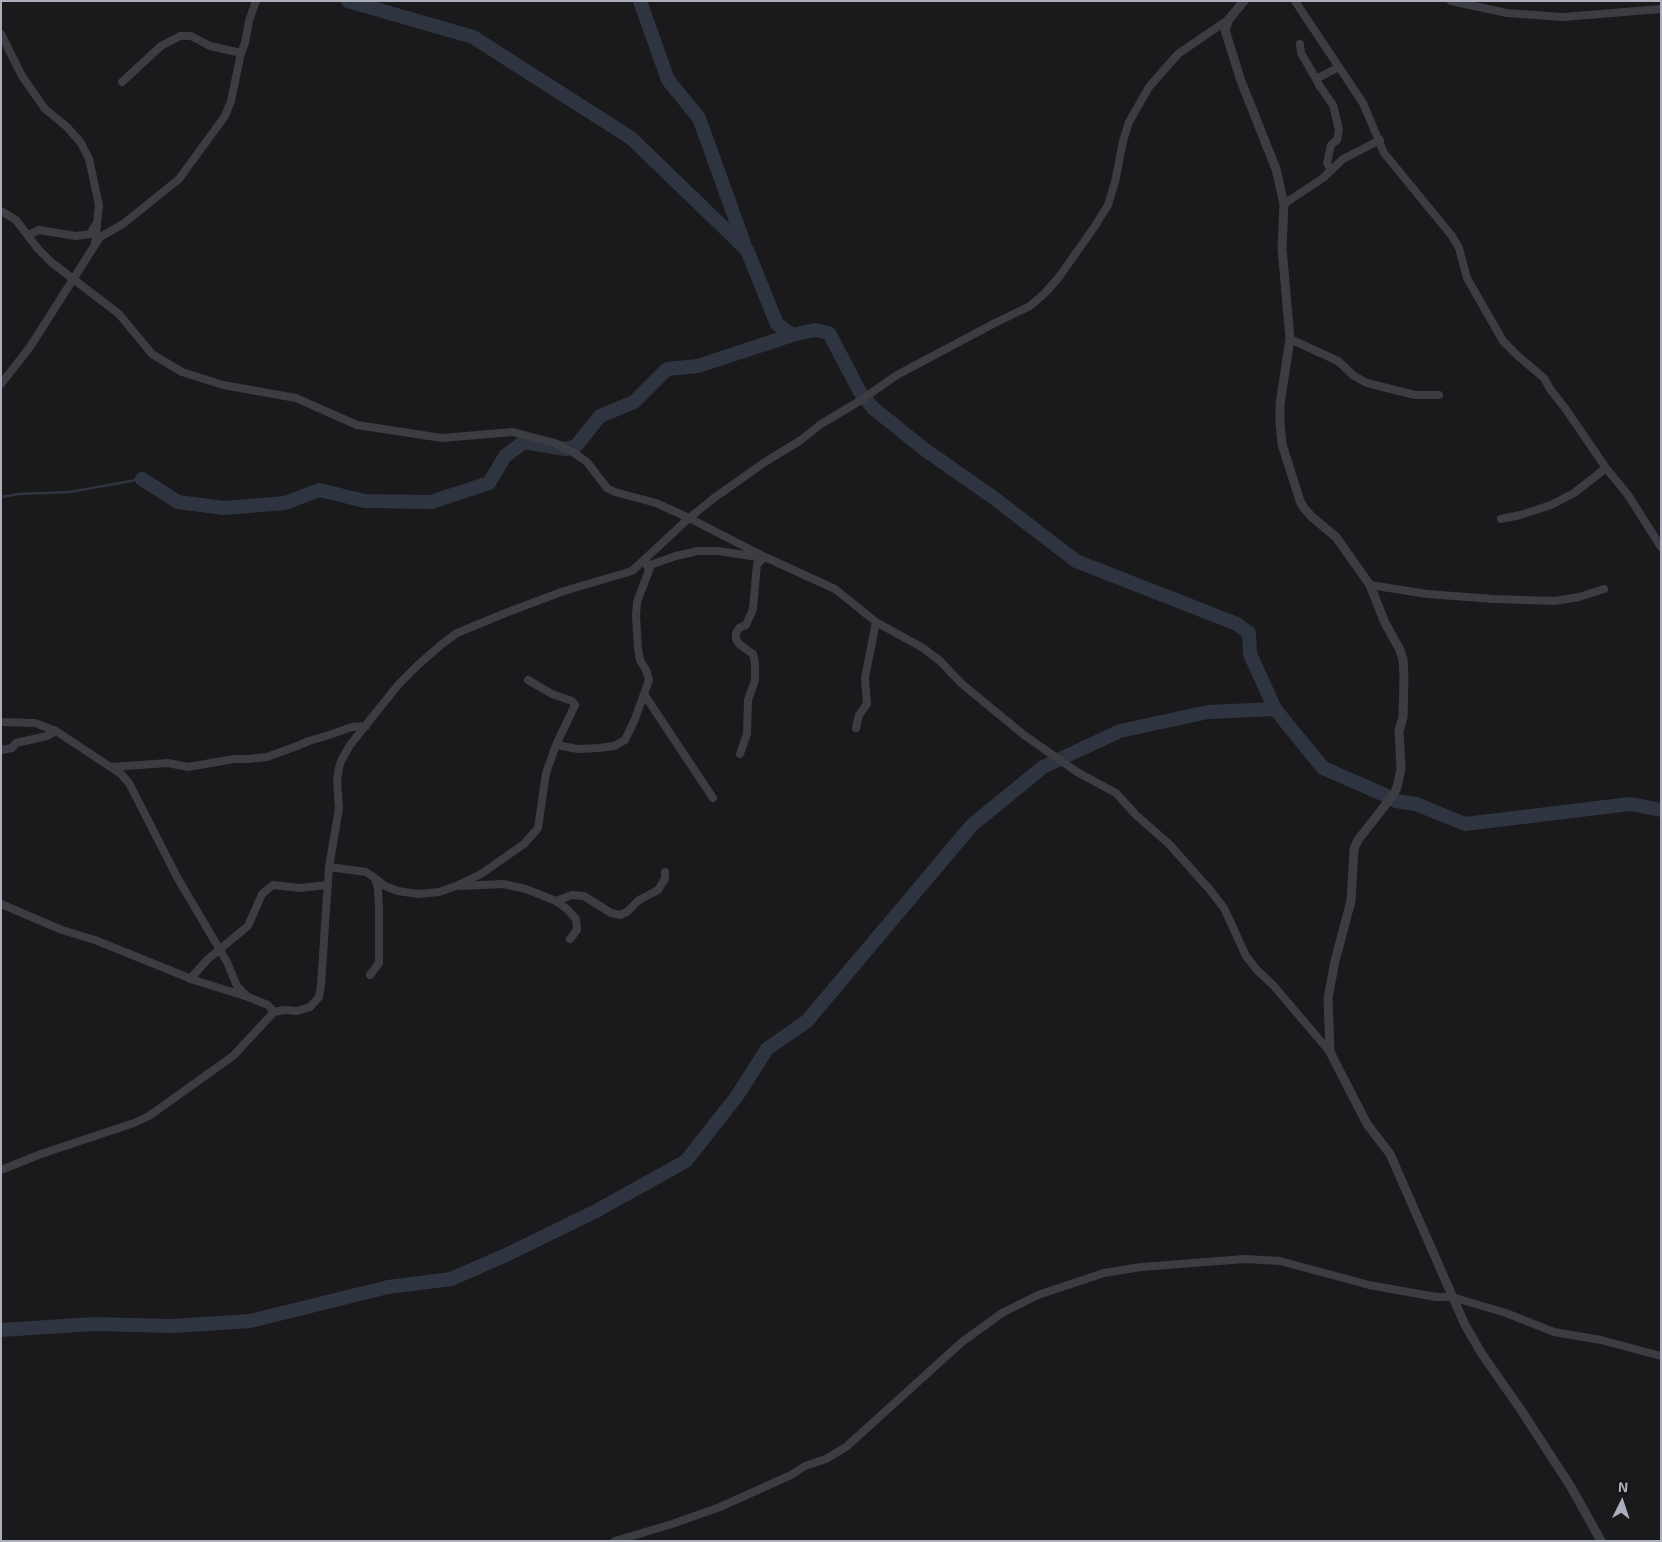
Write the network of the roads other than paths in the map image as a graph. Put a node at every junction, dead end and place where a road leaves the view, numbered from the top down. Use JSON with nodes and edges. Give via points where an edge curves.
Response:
{"nodes":[{"id":1,"x":256,"y":1,"type":"edge"},
{"id":2,"x":1244,"y":1,"type":"edge"},
{"id":3,"x":1295,"y":1,"type":"edge"},
{"id":4,"x":1451,"y":1,"type":"edge"},
{"id":5,"x":1661,"y":9,"type":"edge"},
{"id":6,"x":1229,"y":19,"type":"junction"},
{"id":7,"x":1,"y":34,"type":"edge"},
{"id":8,"x":1300,"y":44,"type":"dead end"},
{"id":9,"x":241,"y":52,"type":"junction"},
{"id":10,"x":1339,"y":67,"type":"junction"},
{"id":11,"x":1316,"y":79,"type":"junction"},
{"id":12,"x":122,"y":82,"type":"dead end"},
{"id":13,"x":1380,"y":140,"type":"junction"},
{"id":14,"x":1331,"y":170,"type":"junction"},
{"id":15,"x":1284,"y":204,"type":"junction"},
{"id":16,"x":1,"y":210,"type":"edge"},
{"id":17,"x":97,"y":222,"type":"junction"},
{"id":18,"x":28,"y":235,"type":"junction"},
{"id":19,"x":94,"y":245,"type":"junction"},
{"id":20,"x":74,"y":279,"type":"junction"},
{"id":21,"x":1290,"y":339,"type":"junction"},
{"id":22,"x":1,"y":384,"type":"edge"},
{"id":23,"x":1439,"y":395,"type":"dead end"},
{"id":24,"x":1606,"y":468,"type":"junction"},
{"id":25,"x":689,"y":518,"type":"junction"},
{"id":26,"x":1501,"y":519,"type":"dead end"},
{"id":27,"x":1661,"y":547,"type":"edge"},
{"id":28,"x":765,"y":557,"type":"junction"},
{"id":29,"x":651,"y":564,"type":"junction"},
{"id":30,"x":632,"y":571,"type":"junction"},
{"id":31,"x":1370,"y":585,"type":"junction"},
{"id":32,"x":1604,"y":589,"type":"dead end"},
{"id":33,"x":876,"y":622,"type":"junction"},
{"id":34,"x":528,"y":680,"type":"dead end"},
{"id":35,"x":644,"y":694,"type":"junction"},
{"id":36,"x":1,"y":722,"type":"edge"},
{"id":37,"x":366,"y":726,"type":"junction"},
{"id":38,"x":856,"y":728,"type":"dead end"},
{"id":39,"x":56,"y":731,"type":"junction"},
{"id":40,"x":556,"y":745,"type":"junction"},
{"id":41,"x":1,"y":750,"type":"edge"},
{"id":42,"x":740,"y":754,"type":"dead end"},
{"id":43,"x":111,"y":767,"type":"junction"},
{"id":44,"x":714,"y":798,"type":"dead end"},
{"id":45,"x":329,"y":867,"type":"junction"},
{"id":46,"x":664,"y":872,"type":"dead end"},
{"id":47,"x":376,"y":878,"type":"junction"},
{"id":48,"x":327,"y":885,"type":"junction"},
{"id":49,"x":456,"y":886,"type":"junction"},
{"id":50,"x":556,"y":901,"type":"junction"},
{"id":51,"x":1,"y":904,"type":"edge"},
{"id":52,"x":570,"y":939,"type":"dead end"},
{"id":53,"x":219,"y":948,"type":"junction"},
{"id":54,"x":370,"y":975,"type":"dead end"},
{"id":55,"x":190,"y":979,"type":"junction"},
{"id":56,"x":248,"y":997,"type":"junction"},
{"id":57,"x":274,"y":1012,"type":"junction"},
{"id":58,"x":1330,"y":1052,"type":"junction"},
{"id":59,"x":1,"y":1170,"type":"edge"},
{"id":60,"x":1452,"y":1297,"type":"junction"},
{"id":61,"x":1661,"y":1356,"type":"edge"},
{"id":62,"x":615,"y":1541,"type":"edge"},
{"id":63,"x":1600,"y":1541,"type":"edge"}],
"edges":[{"from":1,"to":9,"type":"street"},
{"from":2,"to":6,"type":"street"},
{"from":3,"to":10,"type":"street"},
{"from":4,"to":5,"type":"street","via":[[1506,13],[1564,17]]},
{"from":6,"to":15,"type":"street","via":[[1225,30],[1233,58],[1276,169]]},
{"from":6,"to":25,"type":"street","via":[[1178,54],[1149,87],[1129,122],[1108,204],[1045,293],[1030,306],[896,375],[765,462]]},
{"from":7,"to":17,"type":"street","via":[[22,76],[45,109],[81,143],[94,177],[99,205]]},
{"from":8,"to":11,"type":"street","via":[[1301,53]]},
{"from":9,"to":12,"type":"street","via":[[210,46],[191,36],[180,36],[161,46]]},
{"from":9,"to":19,"type":"street","via":[[225,116],[188,170],[123,224],[100,237]]},
{"from":10,"to":11,"type":"street"},
{"from":10,"to":13,"type":"street","via":[[1363,103]]},
{"from":11,"to":14,"type":"street","via":[[1334,105],[1339,130],[1337,140],[1331,144],[1327,163]]},
{"from":13,"to":14,"type":"street","via":[[1343,159]]},
{"from":13,"to":24,"type":"street","via":[[1384,153],[1452,236],[1459,248],[1467,278],[1503,341],[1544,378]]},
{"from":14,"to":15,"type":"street"},
{"from":15,"to":21,"type":"street","via":[[1282,248]]},
{"from":16,"to":18,"type":"street","via":[[16,220]]},
{"from":17,"to":18,"type":"street","via":[[90,234],[76,236],[39,230]]},
{"from":17,"to":19,"type":"street"},
{"from":18,"to":20,"type":"street","via":[[51,262]]},
{"from":19,"to":20,"type":"street"},
{"from":20,"to":22,"type":"street","via":[[30,347]]},
{"from":20,"to":25,"type":"street","via":[[118,314],[152,354],[182,372],[223,385],[296,398],[344,421],[377,429],[442,438],[513,432],[555,443],[587,462],[607,488],[614,492],[646,499]]},
{"from":21,"to":23,"type":"street","via":[[1338,361],[1367,383],[1415,395]]},
{"from":21,"to":31,"type":"street","via":[[1280,404],[1281,430],[1300,501],[1312,517],[1336,537]]},
{"from":24,"to":26,"type":"street","via":[[1574,493],[1551,505]]},
{"from":24,"to":27,"type":"street","via":[[1628,495]]},
{"from":25,"to":28,"type":"street"},
{"from":25,"to":30,"type":"street"},
{"from":28,"to":29,"type":"street","via":[[698,551]]},
{"from":28,"to":33,"type":"street","via":[[835,589]]},
{"from":28,"to":42,"type":"street","via":[[757,564],[753,609],[746,625],[736,633],[738,644],[753,654],[755,663],[755,680],[748,700],[747,734]]},
{"from":29,"to":30,"type":"street"},
{"from":29,"to":35,"type":"street","via":[[636,616],[640,660],[649,680]]},
{"from":30,"to":37,"type":"street","via":[[564,591],[457,633],[398,685]]},
{"from":31,"to":32,"type":"street","via":[[1427,594],[1555,601]]},
{"from":31,"to":58,"type":"street","via":[[1403,659],[1405,695],[1399,731],[1401,769],[1394,794],[1354,849],[1351,901],[1328,998]]},
{"from":33,"to":38,"type":"street","via":[[865,678],[867,704],[859,715]]},
{"from":33,"to":58,"type":"street","via":[[940,660],[962,684],[1024,735],[1077,772],[1116,793],[1169,844],[1210,890],[1224,908],[1246,956]]},
{"from":34,"to":40,"type":"street","via":[[575,705]]},
{"from":35,"to":40,"type":"street","via":[[625,740],[599,748]]},
{"from":35,"to":44,"type":"street"},
{"from":36,"to":39,"type":"street","via":[[35,723]]},
{"from":37,"to":43,"type":"street","via":[[309,740],[267,757],[188,767],[168,763]]},
{"from":37,"to":45,"type":"street","via":[[350,746],[340,768],[337,780],[339,808]]},
{"from":39,"to":41,"type":"street"},
{"from":39,"to":43,"type":"street"},
{"from":40,"to":49,"type":"street","via":[[546,773],[538,828],[524,844],[481,874]]},
{"from":43,"to":53,"type":"street","via":[[129,783],[176,877]]},
{"from":45,"to":47,"type":"street","via":[[366,872]]},
{"from":45,"to":48,"type":"street"},
{"from":46,"to":50,"type":"street","via":[[665,879],[658,890],[620,915],[610,913],[584,896],[572,895]]},
{"from":47,"to":49,"type":"street","via":[[398,891],[418,894]]},
{"from":47,"to":54,"type":"street","via":[[379,963]]},
{"from":48,"to":53,"type":"street","via":[[300,888],[273,885],[262,894],[248,926]]},
{"from":48,"to":57,"type":"street","via":[[318,997],[310,1007]]},
{"from":49,"to":50,"type":"street","via":[[503,884]]},
{"from":50,"to":52,"type":"street","via":[[576,919],[577,930]]},
{"from":51,"to":55,"type":"street"},
{"from":53,"to":55,"type":"street"},
{"from":53,"to":56,"type":"street","via":[[237,986]]},
{"from":55,"to":56,"type":"street"},
{"from":56,"to":57,"type":"street"},
{"from":57,"to":59,"type":"street","via":[[233,1056],[149,1116]]},
{"from":58,"to":60,"type":"street","via":[[1368,1124],[1390,1154]]},
{"from":60,"to":61,"type":"street","via":[[1554,1332]]},
{"from":60,"to":62,"type":"street","via":[[1369,1285],[1264,1259],[1140,1267],[1097,1275],[1038,1295],[1002,1313],[962,1342],[846,1447],[826,1459],[711,1510]]},
{"from":60,"to":63,"type":"street","via":[[1478,1347],[1571,1487]]}]}
